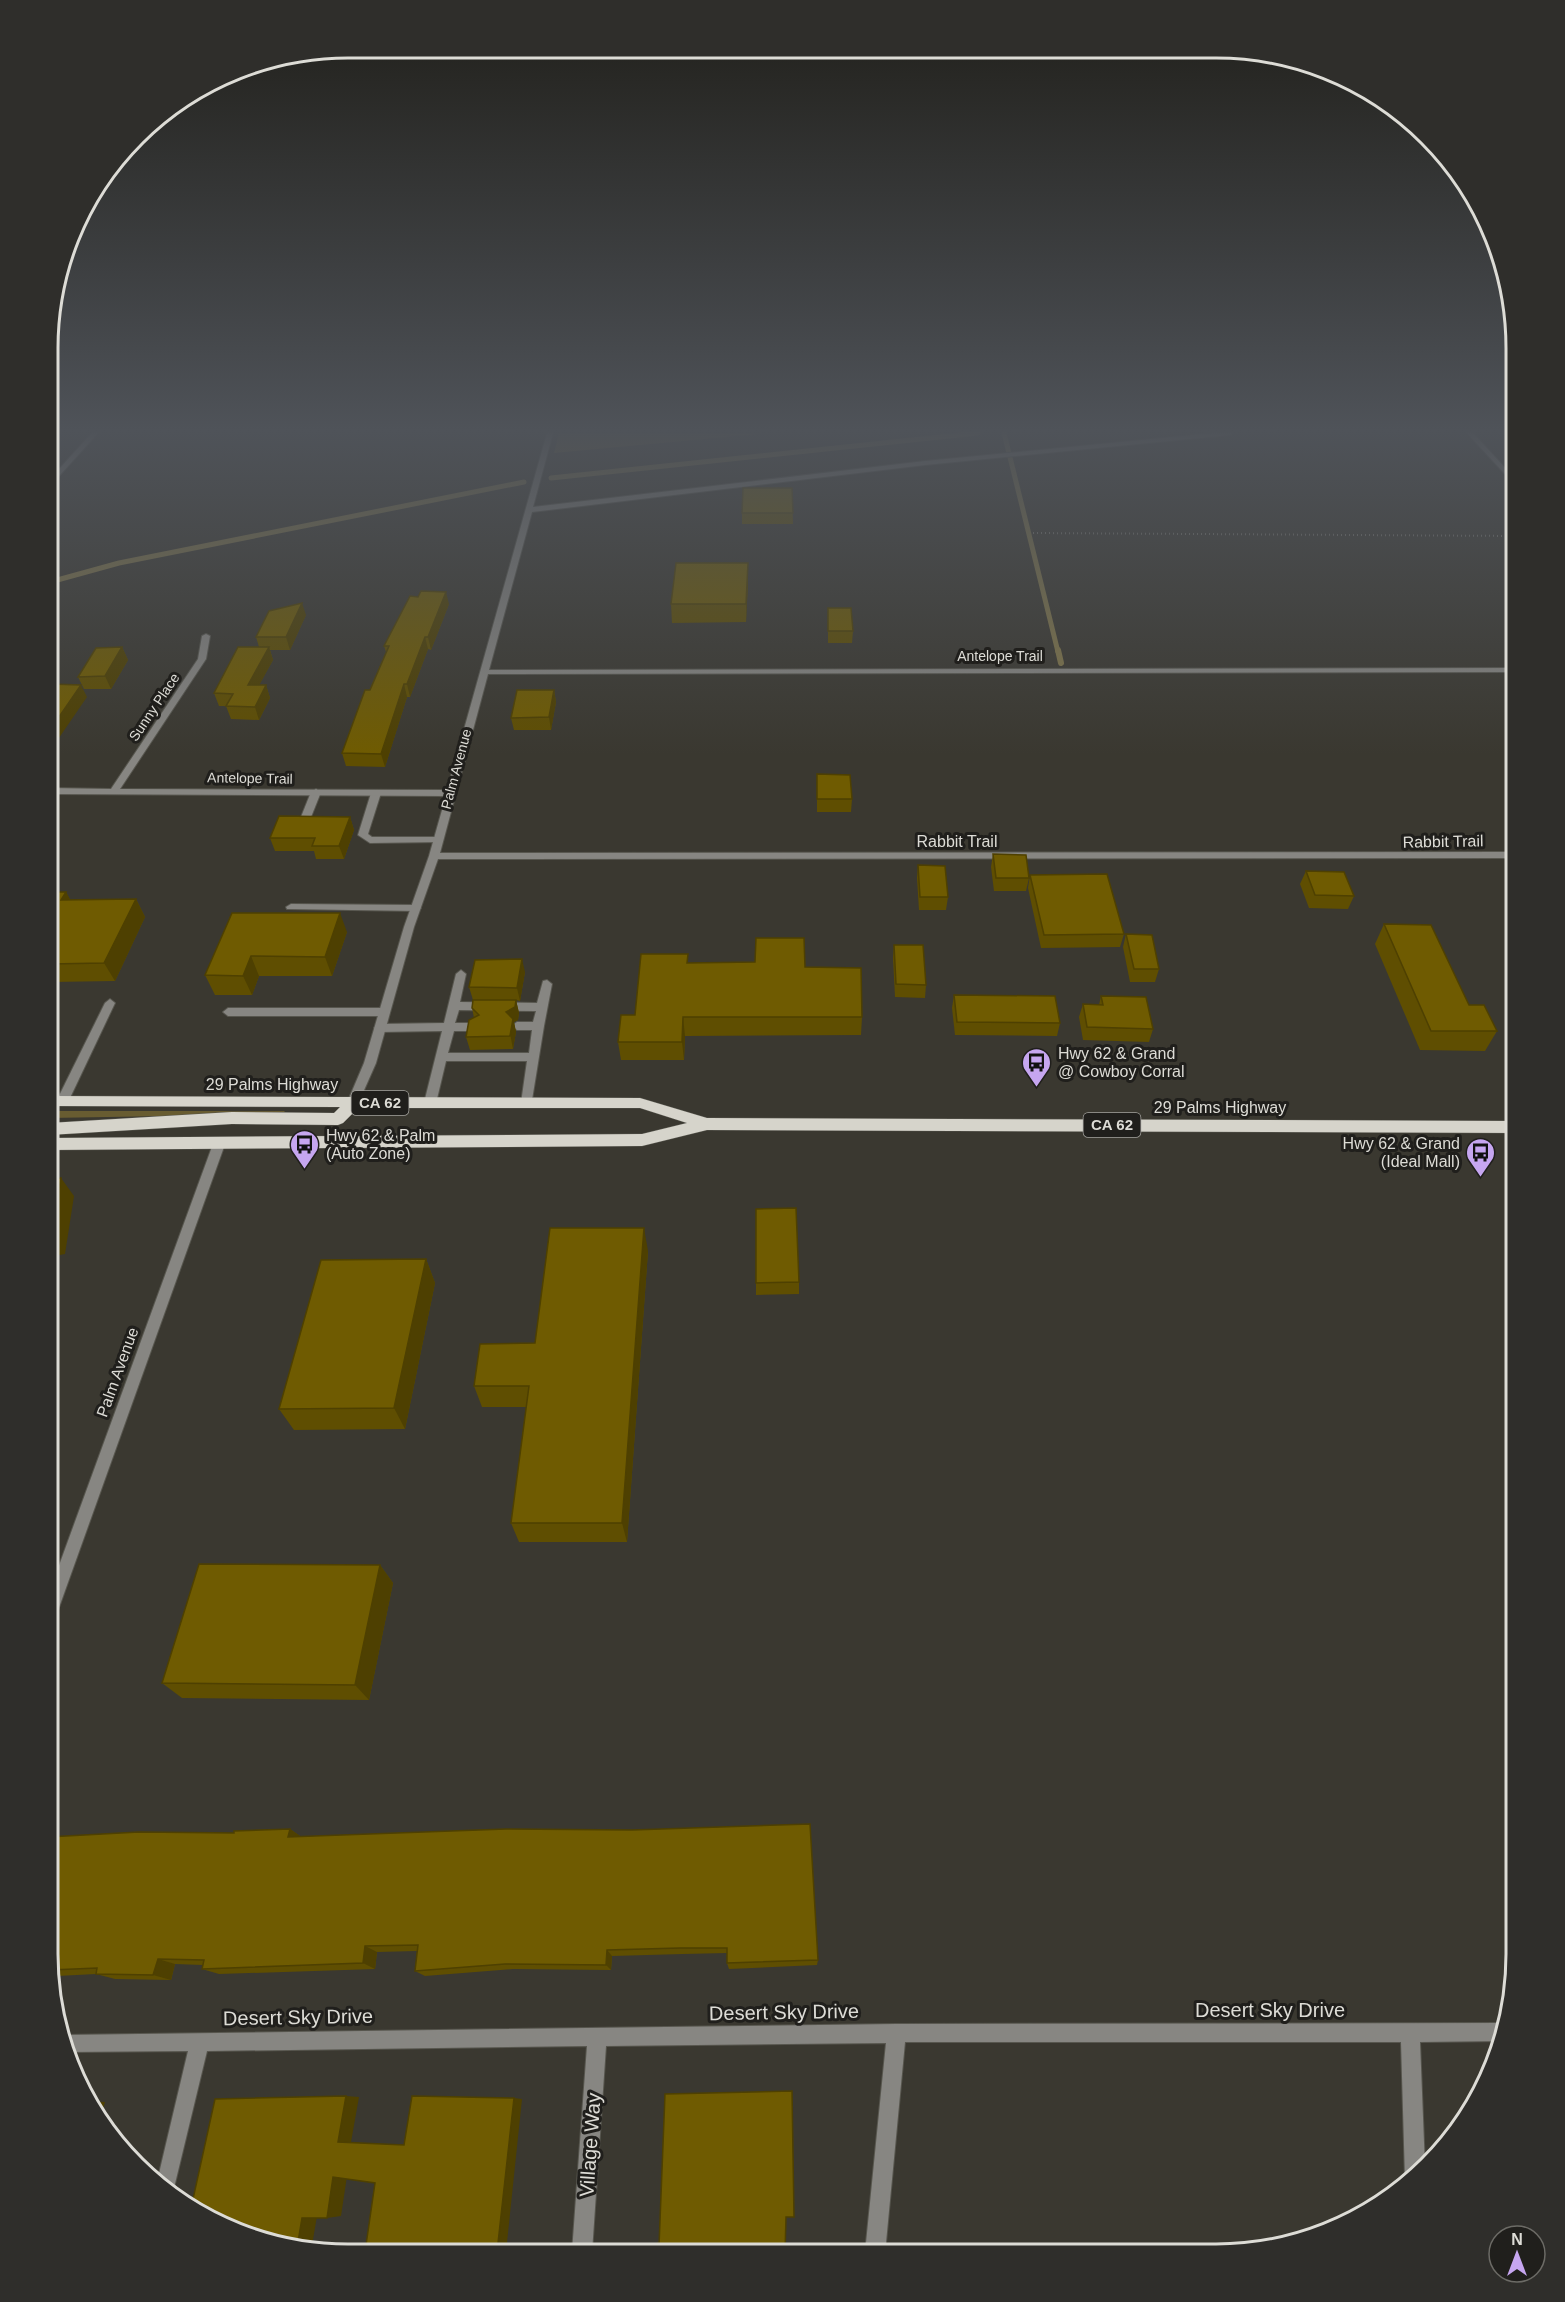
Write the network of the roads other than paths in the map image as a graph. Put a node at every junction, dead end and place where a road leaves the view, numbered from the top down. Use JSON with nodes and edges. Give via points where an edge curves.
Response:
{"nodes":[{"id":1,"x":520,"y":540,"type":"edge"},
{"id":2,"x":206,"y":636,"type":"dead end"},
{"id":3,"x":1506,"y":670,"type":"edge"},
{"id":4,"x":483,"y":672,"type":"junction"},
{"id":5,"x":116,"y":790,"type":"junction"},
{"id":6,"x":58,"y":791,"type":"edge"},
{"id":7,"x":316,"y":792,"type":"junction"},
{"id":8,"x":376,"y":793,"type":"junction"},
{"id":9,"x":449,"y":794,"type":"junction"},
{"id":10,"x":302,"y":827,"type":"edge"},
{"id":11,"x":438,"y":840,"type":"junction"},
{"id":12,"x":1506,"y":855,"type":"edge"},
{"id":13,"x":434,"y":856,"type":"junction"},
{"id":14,"x":291,"y":907,"type":"dead end"},
{"id":15,"x":416,"y":908,"type":"junction"},
{"id":16,"x":461,"y":974,"type":"dead end"},
{"id":17,"x":547,"y":984,"type":"dead end"},
{"id":18,"x":110,"y":1003,"type":"dead end"},
{"id":19,"x":454,"y":1006,"type":"junction"},
{"id":20,"x":542,"y":1007,"type":"junction"},
{"id":21,"x":228,"y":1012,"type":"dead end"},
{"id":22,"x":385,"y":1012,"type":"junction"},
{"id":23,"x":517,"y":1026,"type":"dead end"},
{"id":24,"x":538,"y":1026,"type":"junction"},
{"id":25,"x":449,"y":1027,"type":"junction"},
{"id":26,"x":474,"y":1027,"type":"edge"},
{"id":27,"x":380,"y":1028,"type":"junction"},
{"id":28,"x":441,"y":1057,"type":"junction"},
{"id":29,"x":534,"y":1057,"type":"junction"},
{"id":30,"x":58,"y":1098,"type":"edge"},
{"id":31,"x":58,"y":1102,"type":"edge"},
{"id":32,"x":353,"y":1102,"type":"junction"},
{"id":33,"x":430,"y":1102,"type":"junction"},
{"id":34,"x":527,"y":1103,"type":"junction"},
{"id":35,"x":707,"y":1124,"type":"junction"},
{"id":36,"x":1506,"y":1126,"type":"edge"},
{"id":37,"x":58,"y":1128,"type":"edge"},
{"id":38,"x":58,"y":1144,"type":"edge"},
{"id":39,"x":219,"y":1144,"type":"junction"},
{"id":40,"x":58,"y":1588,"type":"edge"},
{"id":41,"x":1410,"y":2032,"type":"junction"},
{"id":42,"x":1496,"y":2032,"type":"edge"},
{"id":43,"x":896,"y":2033,"type":"junction"},
{"id":44,"x":597,"y":2037,"type":"junction"},
{"id":45,"x":200,"y":2041,"type":"junction"},
{"id":46,"x":73,"y":2043,"type":"edge"},
{"id":47,"x":1415,"y":2166,"type":"edge"},
{"id":48,"x":167,"y":2180,"type":"edge"},
{"id":49,"x":583,"y":2244,"type":"edge"},
{"id":50,"x":876,"y":2244,"type":"edge"}],
"edges":[{"from":1,"to":4,"type":"street","name":"Palm Avenue"},
{"from":2,"to":5,"type":"street","name":"Sunny Place","via":[[202,659]]},
{"from":3,"to":4,"type":"street","name":"Antelope Trail"},
{"from":4,"to":9,"type":"street","name":"Palm Avenue"},
{"from":5,"to":6,"type":"street","name":"Antelope Trail"},
{"from":5,"to":7,"type":"street","name":"Antelope Trail"},
{"from":7,"to":8,"type":"street","name":"Antelope Trail"},
{"from":7,"to":10,"type":"street"},
{"from":8,"to":9,"type":"street","name":"Antelope Trail"},
{"from":8,"to":11,"type":"street","via":[[363,835],[370,840]]},
{"from":9,"to":11,"type":"street","name":"Palm Avenue"},
{"from":11,"to":13,"type":"street","name":"Palm Avenue"},
{"from":12,"to":13,"type":"street","name":"Rabbit Trail"},
{"from":13,"to":15,"type":"street","name":"Palm Avenue"},
{"from":14,"to":15,"type":"street"},
{"from":15,"to":22,"type":"street","name":"Palm Avenue"},
{"from":16,"to":19,"type":"street"},
{"from":17,"to":20,"type":"street"},
{"from":18,"to":30,"type":"street"},
{"from":19,"to":20,"type":"street"},
{"from":19,"to":25,"type":"street"},
{"from":20,"to":24,"type":"street"},
{"from":21,"to":22,"type":"street"},
{"from":22,"to":27,"type":"street","name":"Palm Avenue"},
{"from":23,"to":24,"type":"street"},
{"from":24,"to":29,"type":"street"},
{"from":25,"to":26,"type":"street"},
{"from":25,"to":27,"type":"street"},
{"from":25,"to":28,"type":"street"},
{"from":27,"to":32,"type":"street","name":"Palm Avenue"},
{"from":28,"to":29,"type":"street"},
{"from":28,"to":33,"type":"street"},
{"from":29,"to":34,"type":"street"},
{"from":31,"to":32,"type":"main road","name":"29 Palms Highway","number":"CA 62"},
{"from":32,"to":33,"type":"main road","name":"29 Palms Highway","number":"CA 62"},
{"from":32,"to":37,"type":"main road","via":[[338,1119],[232,1118]]},
{"from":33,"to":34,"type":"main road","name":"29 Palms Highway","number":"CA 62"},
{"from":34,"to":35,"type":"main road","name":"29 Palms Highway","number":"CA 62","via":[[640,1103]]},
{"from":35,"to":36,"type":"main road","name":"29 Palms Highway","number":"CA 62"},
{"from":35,"to":39,"type":"main road","name":"29 Palms Highway","number":"CA 62","via":[[642,1140]]},
{"from":38,"to":39,"type":"main road","name":"29 Palms Highway","number":"CA 62"},
{"from":39,"to":40,"type":"street","name":"Palm Avenue"},
{"from":41,"to":42,"type":"street","name":"Desert Sky Drive"},
{"from":41,"to":43,"type":"street","name":"Desert Sky Drive"},
{"from":41,"to":47,"type":"street"},
{"from":43,"to":44,"type":"street","name":"Desert Sky Drive"},
{"from":43,"to":50,"type":"street"},
{"from":44,"to":45,"type":"street","name":"Desert Sky Drive"},
{"from":44,"to":49,"type":"street","name":"Village Way"},
{"from":45,"to":46,"type":"street","name":"Desert Sky Drive"},
{"from":45,"to":48,"type":"street"}]}
